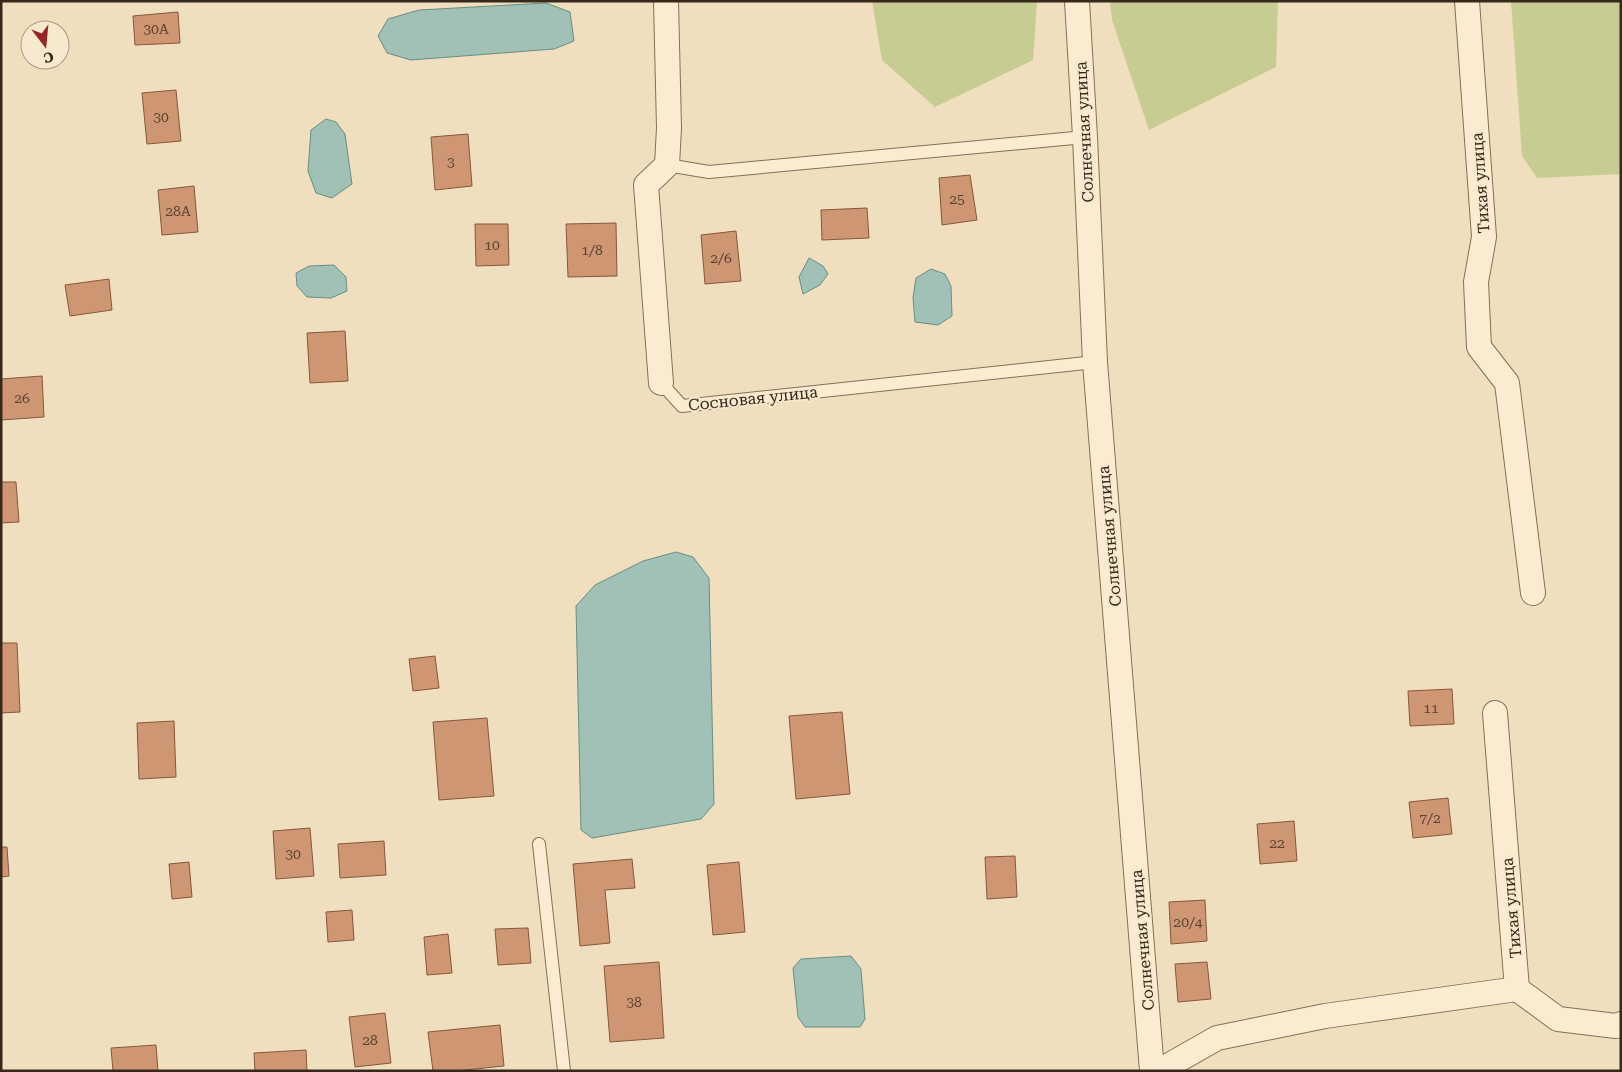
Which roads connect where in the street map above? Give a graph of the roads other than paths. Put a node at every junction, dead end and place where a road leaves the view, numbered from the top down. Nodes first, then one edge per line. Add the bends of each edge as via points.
1 (666, 1) edge
2 (1077, 1) edge
3 (1467, 1) edge
4 (1085, 137) junction
5 (667, 166) junction
6 (1095, 362) junction
7 (661, 383) joint
8 (1533, 592) dead end
9 (1495, 713) dead end
10 (539, 844) dead end
11 (1518, 989) junction
12 (1621, 1024) edge
13 (564, 1071) edge
14 (1152, 1071) edge
15 (1159, 1071) edge

1 - 5 street via 670,128
2 - 4 street, Солнечная улица
3 - 8 street, Тихая улица via 1484,237 1476,282 1479,347 1507,383
4 - 5 lane via 709,172
4 - 6 street, Солнечная улица
5 - 7 street, Сосновая улица via 646,185
6 - 7 lane, Сосновая улица via 682,406
6 - 14 street, Солнечная улица
9 - 11 street, Тихая улица
10 - 13 lane
11 - 12 street via 1558,1019
11 - 15 street via 1325,1016 1217,1038

